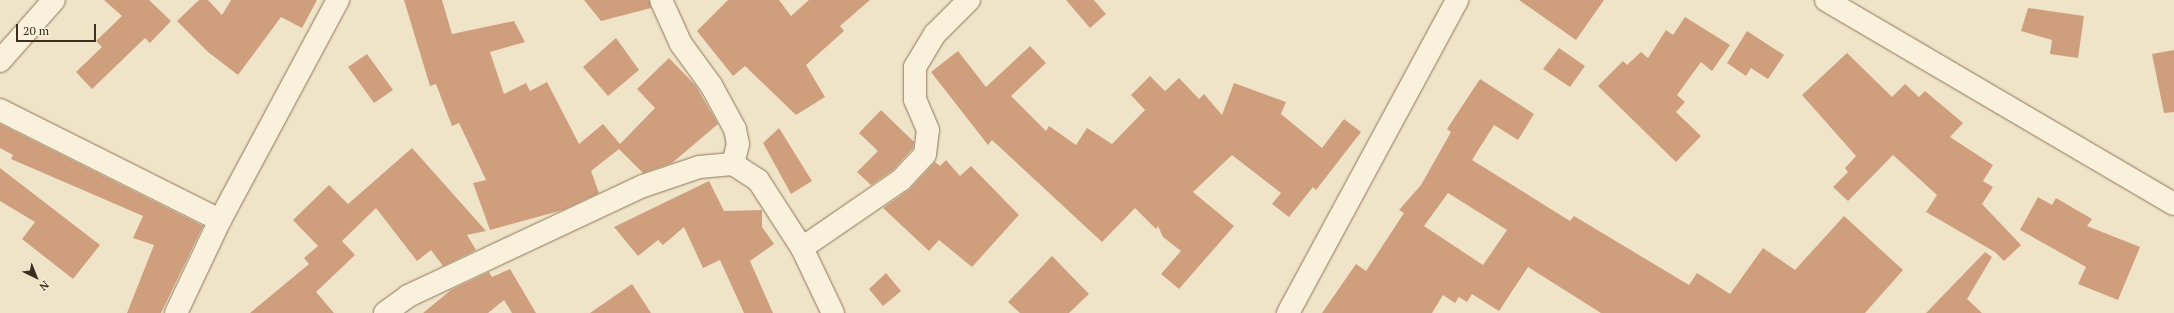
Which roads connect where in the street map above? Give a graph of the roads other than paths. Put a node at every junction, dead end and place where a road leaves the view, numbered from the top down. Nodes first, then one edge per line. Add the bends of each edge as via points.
1 (54, 0) edge
2 (338, 0) edge
3 (661, 0) edge
4 (969, 0) edge
5 (1457, 0) edge
6 (1826, 0) edge
7 (0, 61) edge
8 (0, 110) edge
9 (733, 164) junction
10 (2174, 204) edge
11 (220, 220) junction
12 (802, 248) junction
13 (176, 313) edge
14 (385, 313) edge
15 (833, 313) edge
16 (1288, 313) edge

1 - 7 street
2 - 11 street
3 - 9 street via 682,44 711,85 735,129 738,144
4 - 12 street via 935,34 915,67 915,100 928,130 925,154 902,180
5 - 16 street
6 - 10 street
8 - 11 street
9 - 12 street via 758,180
9 - 14 street via 699,167 643,186 408,296
11 - 13 street
12 - 15 street

